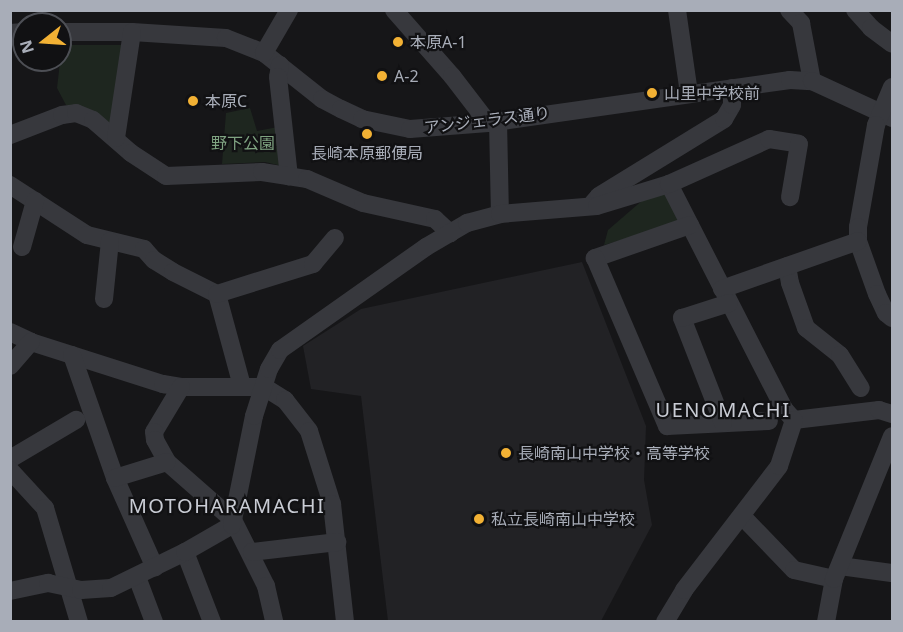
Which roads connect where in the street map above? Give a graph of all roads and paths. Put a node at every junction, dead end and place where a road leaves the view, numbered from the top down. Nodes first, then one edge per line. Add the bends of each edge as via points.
1 (290, 10) edge
2 (677, 10) edge
3 (789, 10) edge
4 (855, 10) edge
5 (402, 14) edge
6 (72, 32) edge
7 (132, 32) junction
8 (892, 44) edge
9 (264, 53) junction
10 (280, 65) junction
11 (812, 81) junction
12 (892, 87) edge
13 (732, 88) junction
14 (689, 93) junction
15 (886, 115) edge
16 (493, 122) junction
17 (10, 135) edge
18 (116, 138) junction
19 (289, 176) junction
20 (669, 184) junction
21 (10, 185) edge
22 (790, 197) dead end
23 (35, 201) junction
24 (590, 207) junction
25 (500, 214) junction
26 (690, 225) junction
27 (450, 233) junction
28 (335, 238) dead end
29 (110, 241) junction
30 (858, 241) junction
31 (22, 247) dead end
32 (787, 266) junction
33 (217, 294) junction
34 (725, 296) junction
35 (105, 299) dead end
36 (892, 318) edge
37 (10, 332) edge
38 (31, 342) junction
39 (72, 355) junction
40 (10, 366) edge
41 (242, 386) junction
42 (181, 387) junction
43 (264, 387) junction
44 (861, 388) dead end
45 (892, 414) edge
46 (76, 420) dead end
47 (794, 420) junction
48 (769, 421) dead end
49 (723, 423) junction
50 (892, 436) edge
51 (10, 459) edge
52 (167, 462) junction
53 (10, 470) edge
54 (115, 478) junction
55 (742, 516) junction
56 (233, 519) junction
57 (337, 542) junction
58 (185, 552) junction
59 (252, 552) junction
60 (155, 568) junction
61 (837, 573) junction
62 (892, 573) edge
63 (137, 577) junction
64 (70, 588) junction
65 (10, 591) edge
66 (79, 621) edge
67 (154, 621) edge
68 (212, 621) edge
69 (274, 621) edge
70 (345, 621) edge
71 (665, 621) edge
72 (826, 621) edge

1 - 9 street
2 - 14 street
3 - 11 street via 801,23
4 - 8 street
5 - 16 street
6 - 7 street, アンジェラス通り
7 - 9 street, アンジェラス通り via 225,38
7 - 18 street
9 - 10 street, アンジェラス通り
10 - 16 street, アンジェラス通り via 322,99 362,119 410,129
10 - 19 street
11 - 13 street, アンジェラス通り
11 - 15 street, アンジェラス通り
12 - 15 street
13 - 14 street, アンジェラス通り
13 - 24 street via 732,105 724,119 598,196
14 - 16 street, アンジェラス通り
15 - 30 street via 860,216
16 - 25 street
17 - 18 street via 76,113 93,120
18 - 19 street via 150,168 166,176 262,172
19 - 27 street via 307,179 363,203 435,219
20 - 22 street via 769,139 799,144
20 - 24 street
20 - 26 street
21 - 23 street
23 - 29 street via 87,235
23 - 31 street
24 - 25 street
25 - 27 street via 467,223
26 - 34 street
26 - 49 street via 595,258 667,426
27 - 43 street via 280,350
28 - 33 street via 313,264
29 - 33 street via 144,249 154,261 188,282
29 - 35 street
30 - 32 street
30 - 36 street via 881,303
32 - 34 street
32 - 44 street via 806,328 840,356
33 - 41 street
34 - 47 street via 784,409
34 - 49 street via 682,318
37 - 38 street
38 - 39 street
38 - 40 street
39 - 42 street
39 - 54 street
41 - 42 street
41 - 43 street
42 - 52 street via 154,432
43 - 56 street via 254,416
43 - 57 street via 285,400 309,430 332,504
45 - 47 street via 879,410
46 - 51 street
47 - 55 street via 779,466
48 - 49 street
50 - 61 street
52 - 54 street
52 - 56 street
53 - 64 street via 45,508
54 - 60 street
55 - 61 street via 794,570
55 - 71 street via 684,590
56 - 58 street via 222,533
56 - 59 street
57 - 59 street
57 - 70 street
58 - 60 street
58 - 68 street
59 - 69 street via 266,586
60 - 63 street
61 - 62 street
61 - 72 street
63 - 64 street via 101,591
63 - 67 street
64 - 65 street via 48,583
64 - 66 street

